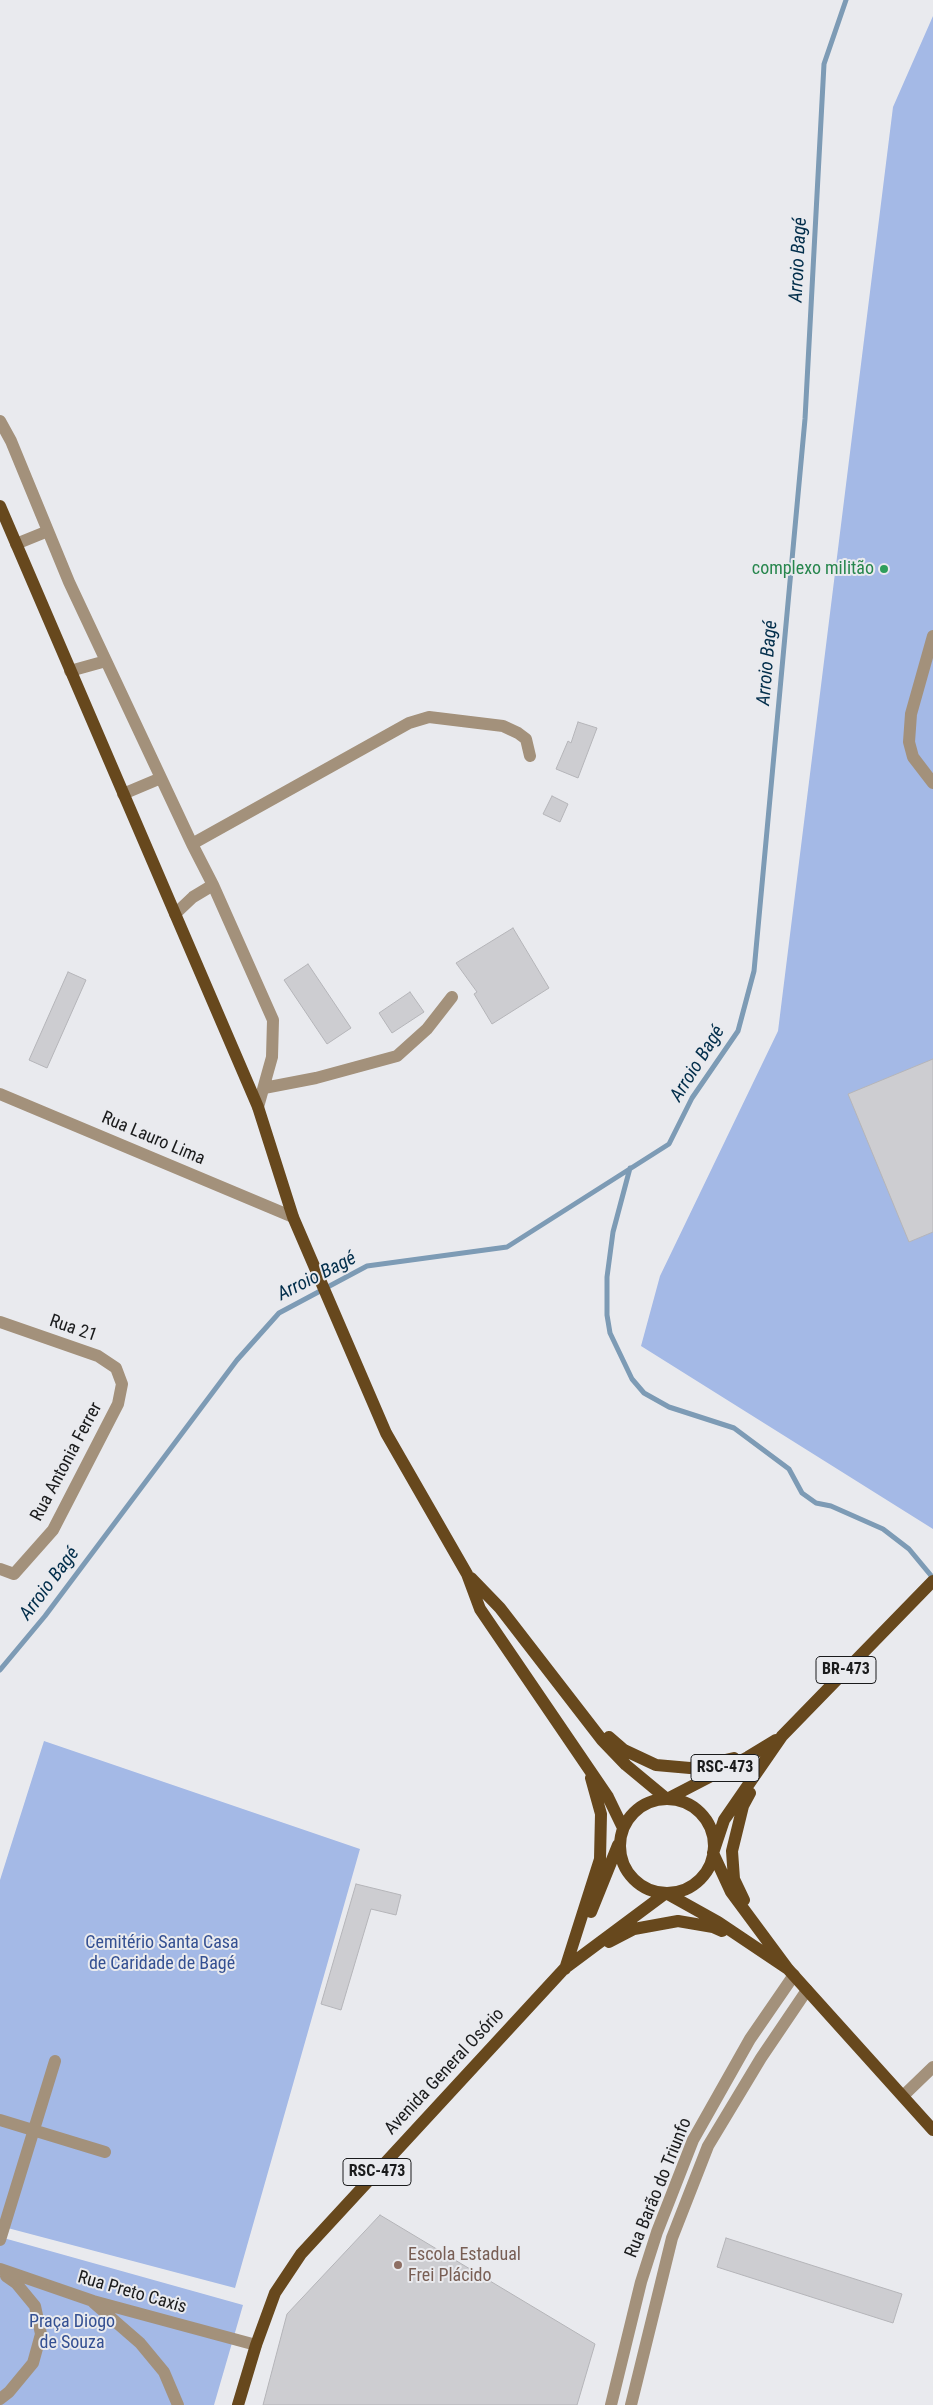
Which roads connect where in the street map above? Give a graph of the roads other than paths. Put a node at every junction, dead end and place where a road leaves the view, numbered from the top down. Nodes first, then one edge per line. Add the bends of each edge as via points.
1 (0, 421) edge
2 (0, 506) edge
3 (48, 531) junction
4 (16, 544) junction
5 (933, 636) edge
6 (106, 661) junction
7 (70, 671) junction
8 (530, 756) dead end
9 (933, 764) edge
10 (161, 778) junction
11 (931, 781) edge
12 (123, 794) junction
13 (192, 844) junction
14 (213, 885) junction
15 (175, 914) junction
16 (452, 997) dead end
17 (264, 1088) junction
18 (0, 1094) edge
19 (258, 1107) junction
20 (292, 1217) junction
21 (0, 1322) edge
22 (122, 1384) joint
23 (0, 1569) edge
24 (467, 1574) junction
25 (933, 1581) edge
26 (579, 1711) junction
27 (562, 1729) junction
28 (782, 1736) junction
29 (667, 1799) junction
30 (621, 1834) junction
31 (713, 1853) junction
32 (666, 1893) junction
33 (758, 1929) junction
34 (744, 1940) junction
35 (564, 1969) junction
36 (791, 1972) junction
37 (807, 1990) junction
38 (55, 2061) dead end
39 (933, 2067) edge
40 (904, 2096) junction
41 (0, 2120) edge
42 (34, 2130) junction
43 (933, 2130) edge
44 (105, 2152) dead end
45 (657, 2232) junction
46 (672, 2238) junction
47 (0, 2240) edge
48 (0, 2270) edge
49 (92, 2301) junction
50 (256, 2345) junction
51 (0, 2399) edge
52 (178, 2405) edge
53 (238, 2405) edge
54 (611, 2405) edge
55 (631, 2405) edge

1 - 3 street
2 - 4 main road
3 - 4 street
3 - 6 street
4 - 7 main road
5 - 11 street via 911,714 909,742 913,757
6 - 7 street
6 - 10 street
7 - 12 main road
8 - 13 street via 526,739 503,726 429,717 409,723
9 - 11 street
10 - 12 street
10 - 13 street
12 - 15 main road
13 - 14 street
14 - 15 street via 193,897
14 - 17 street via 274,1020 272,1057
15 - 19 main road
16 - 17 street via 427,1030 397,1056
17 - 19 street
18 - 20 street, Rua Lauro Lima
19 - 20 main road
20 - 24 main road via 386,1433
21 - 22 street, Rua 21 via 98,1356 116,1368
22 - 23 street, Rua Antonia Ferrer via 118,1404 53,1530 14,1574
24 - 26 main road via 500,1608
24 - 27 main road via 480,1609
25 - 28 main road, BR-473
26 - 28 main road via 624,1750 656,1765 698,1767 730,1759
26 - 29 main road via 626,1765
27 - 30 main road via 608,1797
27 - 35 main road via 590,1777 601,1814 600,1858
28 - 29 main road, RSC-473
28 - 31 main road, RSC-473 via 724,1820
28 - 33 main road via 743,1806 732,1851 734,1880
29 - 30 main road via 645,1804 636,1810
29 - 31 main road via 689,1805 706,1820 711,1830
30 - 32 main road via 622,1862 627,1872 644,1888
30 - 35 main road, Avenida General Osório / RSC-473 via 598,1897
31 - 32 main road via 711,1864 697,1882 688,1889
31 - 33 main road via 731,1892
32 - 34 main road
32 - 35 main road, Avenida General Osório / RSC-473
33 - 36 main road
34 - 35 main road via 714,1927 678,1921 634,1929
34 - 36 main road
35 - 50 main road, Avenida General Osório / RSC-473 via 301,2254 275,2294
36 - 37 main road
36 - 45 street, Rua Barão do Triunfo via 693,2140
37 - 40 main road
37 - 46 street, Rua Barão do Triunfo via 708,2146
38 - 42 street
39 - 40 street
40 - 43 main road
41 - 42 street
42 - 44 street
42 - 47 street
45 - 46 street
45 - 54 street, Rua Barão do Triunfo via 641,2282
46 - 55 street, Rua Barão do Triunfo
48 - 49 street, Rua Preto Caxis
48 - 51 street via 35,2306 41,2334 33,2363
49 - 50 street, Rua Preto Caxis
49 - 52 street via 140,2343 164,2372
50 - 53 main road, Avenida General Osório / RSC-473

